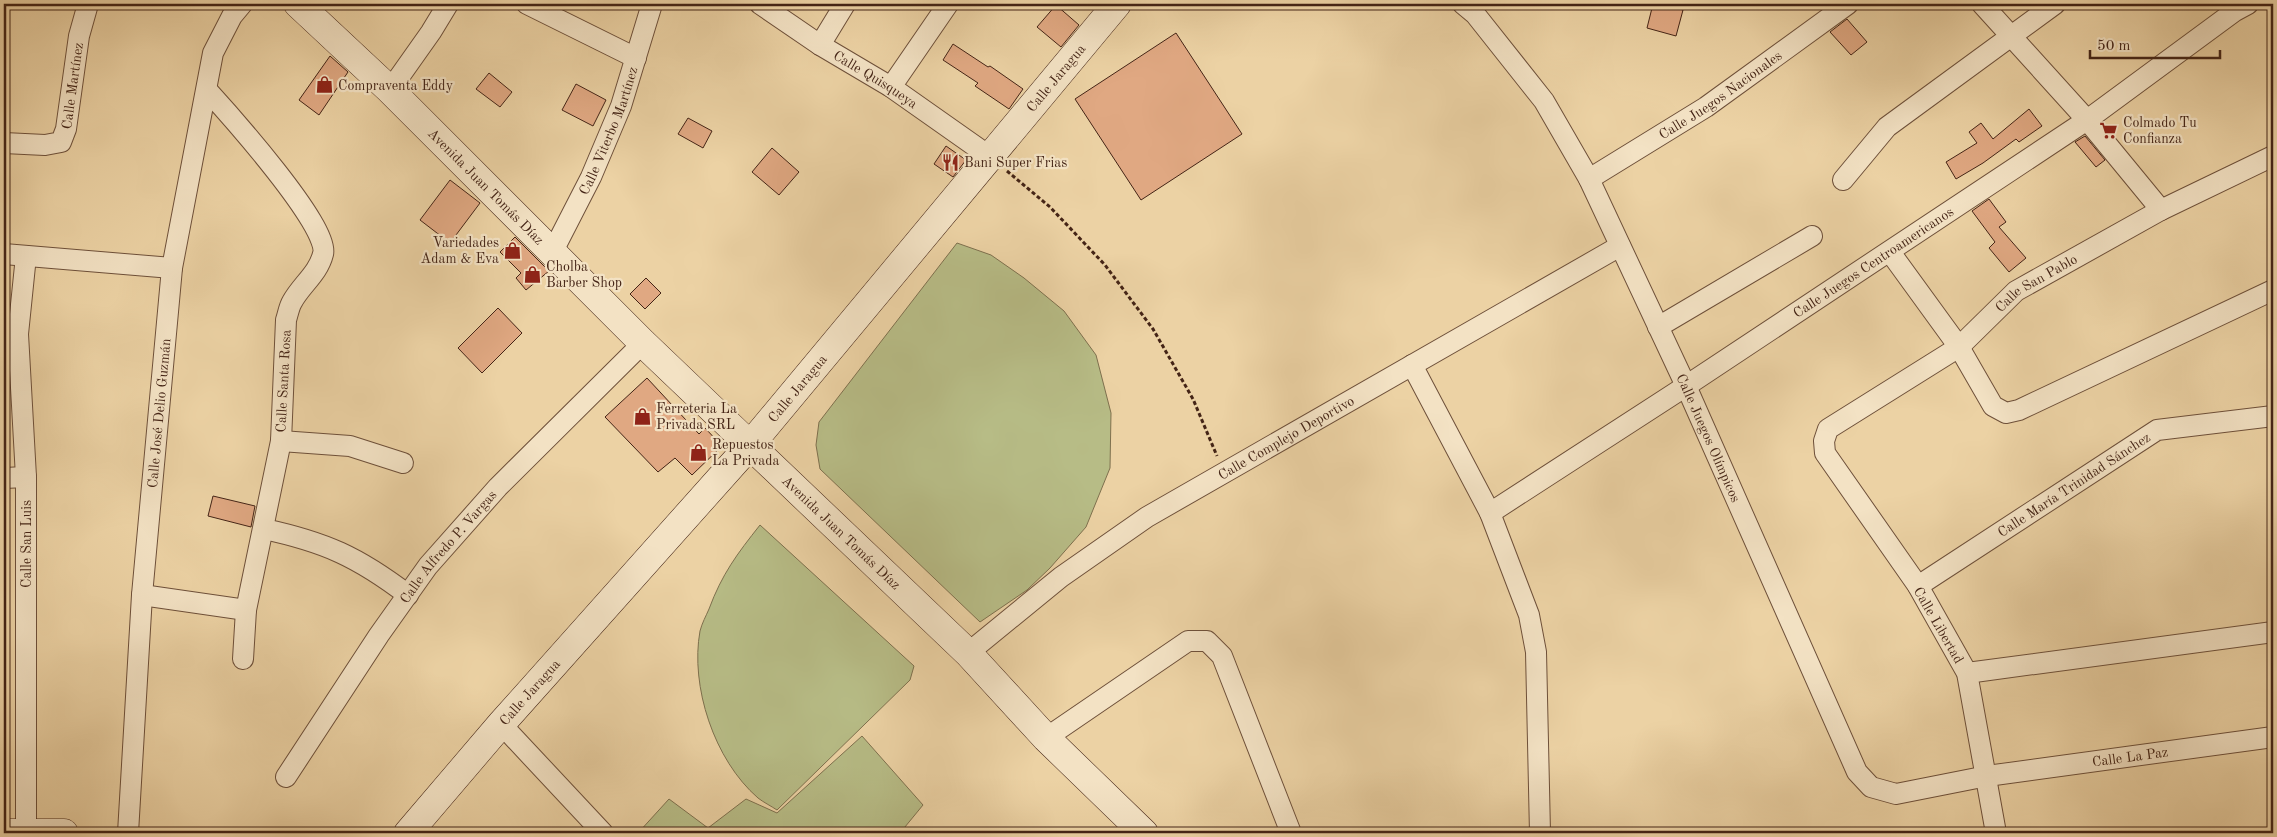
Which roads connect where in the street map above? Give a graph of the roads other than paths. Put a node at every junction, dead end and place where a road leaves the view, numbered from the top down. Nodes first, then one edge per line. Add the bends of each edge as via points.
1 (88, 4) edge
2 (242, 4) edge
3 (298, 4) edge
4 (448, 4) edge
5 (527, 4) edge
6 (652, 4) edge
7 (760, 4) edge
8 (845, 4) edge
9 (948, 4) edge
10 (1118, 4) edge
11 (1463, 4) edge
12 (1848, 4) edge
13 (1982, 4) edge
14 (2055, 4) edge
15 (2248, 4) edge
16 (2011, 35) junction
17 (820, 45) junction
18 (636, 58) junction
19 (891, 88) junction
20 (207, 90) junction
21 (390, 90) junction
22 (2088, 120) junction
23 (4, 143) edge
24 (989, 156) junction
25 (2273, 156) edge
26 (1588, 179) junction
27 (1843, 180) dead end
28 (2161, 210) junction
29 (1812, 236) dead end
30 (1620, 246) junction
31 (1890, 252) junction
32 (552, 253) junction
33 (4, 254) edge
34 (26, 256) junction
35 (172, 268) junction
36 (2273, 290) edge
37 (1658, 327) junction
38 (11, 334) edge
39 (643, 342) junction
40 (1958, 347) junction
41 (1412, 365) junction
42 (1686, 386) junction
43 (2273, 416) edge
44 (281, 441) junction
45 (1824, 442) joint
46 (750, 445) junction
47 (403, 463) dead end
48 (26, 477) junction
49 (4, 478) edge
50 (1490, 513) junction
51 (264, 529) junction
52 (1918, 586) junction
53 (142, 595) junction
54 (408, 595) junction
55 (246, 610) junction
56 (2273, 632) edge
57 (968, 653) junction
58 (243, 659) dead end
59 (1966, 672) junction
60 (501, 724) junction
61 (2273, 737) edge
62 (1046, 738) junction
63 (1987, 776) junction
64 (286, 777) dead end
65 (15, 833) edge
66 (64, 833) edge
67 (128, 833) edge
68 (408, 833) edge
69 (603, 833) edge
70 (1144, 833) edge
71 (1292, 833) edge
72 (1540, 833) edge
73 (1996, 833) edge

1 - 23 street, Calle Martínez via 79,36 66,129 61,142 45,145
2 - 20 street, Calle José Delio Guzmán via 213,53
3 - 21 street, Avenida Juan Tomás Díaz
4 - 21 street
5 - 18 street
6 - 18 street, Calle Viterbo Martínez
7 - 17 street, Calle Quisqueya
8 - 17 street
9 - 19 street
10 - 24 street, Calle Jaragua
11 - 26 street, Calle Juegos Olímpicos via 1481,21 1544,101
12 - 26 street, Calle Juegos Nacionales via 1706,107
13 - 16 street
14 - 16 street
15 - 22 street, Calle Juegos Centroamericanos
16 - 22 street
16 - 27 street via 1888,126
17 - 19 street, Calle Quisqueya
18 - 32 street, Calle Viterbo Martínez via 621,106 591,177
19 - 24 street, Calle Quisqueya
20 - 35 street, Calle José Delio Guzmán
20 - 44 street, Calle Santa Rosa via 269,161 319,234 324,252 316,271 292,302 286,320
21 - 32 street, Avenida Juan Tomás Díaz
22 - 28 street
22 - 31 street, Calle Juegos Centroamericanos
24 - 46 street, Calle Jaragua
25 - 28 street, Calle San Pablo
26 - 30 street, Calle Juegos Olímpicos
28 - 40 street, Calle San Pablo via 2016,291
29 - 37 street
30 - 37 street, Calle Juegos Olímpicos
30 - 41 street, Calle Complejo Deportivo
31 - 40 street
31 - 42 street, Calle Juegos Centroamericanos
32 - 39 street, Avenida Juan Tomás Díaz
33 - 34 street
34 - 35 street
34 - 38 street, Calle San Luis
35 - 53 street, Calle José Delio Guzmán
36 - 40 street via 2019,410 2006,413 1993,406
37 - 42 street, Calle Juegos Olímpicos
38 - 48 street, Calle San Luis
39 - 46 street, Avenida Juan Tomás Díaz
39 - 54 street, Calle Alfredo P. Vargas via 498,487 428,566
40 - 45 street, Calle San Pablo via 1828,429
41 - 50 street
41 - 57 street, Calle Complejo Deportivo via 1147,517 1061,577
42 - 50 street, Calle Juegos Centroamericanos
42 - 63 street, Calle Juegos Olímpicos via 1857,772 1871,787 1896,794
43 - 52 street, Calle María Trinidad Sánchez via 2157,430
44 - 47 street via 350,446
44 - 51 street, Calle Santa Rosa
45 - 52 street, Calle Libertad via 1825,453
46 - 57 street, Avenida Juan Tomás Díaz
46 - 60 street, Calle Jaragua
48 - 49 street
48 - 65 street, Calle San Luis
50 - 72 street via 1529,615 1536,652
51 - 54 street via 340,551 376,570
51 - 55 street, Calle Santa Rosa
52 - 59 street, Calle Libertad
53 - 55 street
53 - 67 street, Calle José Delio Guzmán
54 - 64 street, Calle Alfredo P. Vargas
55 - 58 street, Calle Santa Rosa
56 - 59 street
57 - 62 street, Avenida Juan Tomás Díaz
59 - 63 street, Calle Libertad
60 - 68 street, Calle Jaragua
60 - 69 street
61 - 63 street, Calle La Paz
62 - 70 street, Avenida Juan Tomás Díaz
62 - 71 street via 1188,641 1206,641 1222,656
63 - 73 street, Calle Libertad
65 - 66 street

